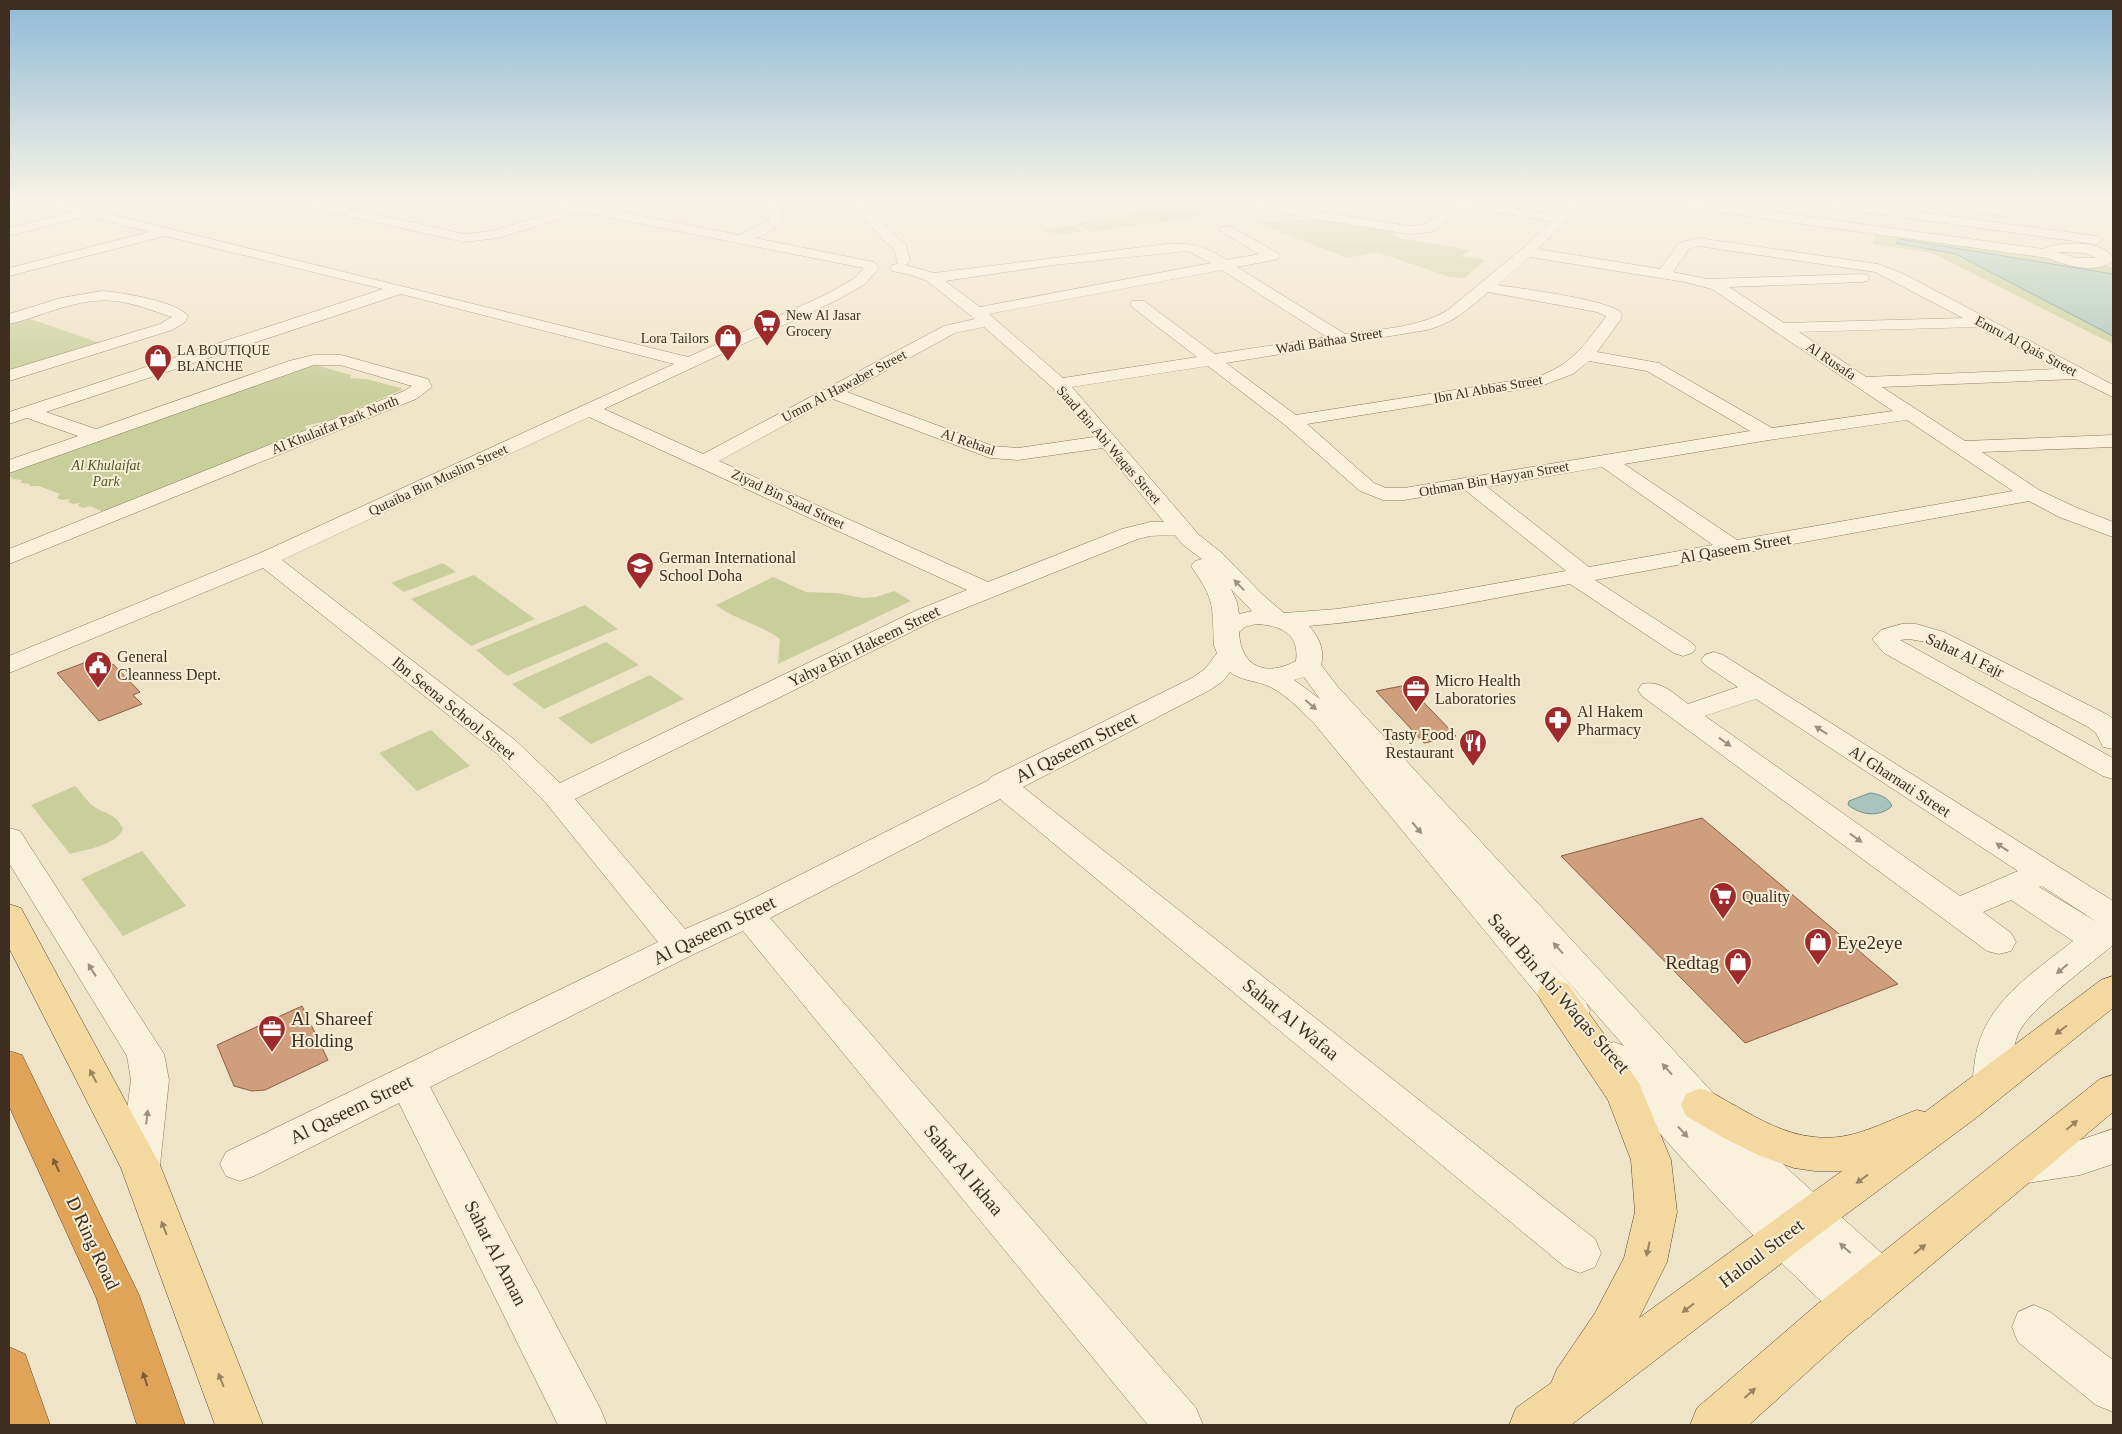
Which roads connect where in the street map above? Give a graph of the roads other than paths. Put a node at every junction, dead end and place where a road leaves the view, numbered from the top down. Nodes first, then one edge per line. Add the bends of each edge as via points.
1 (36, 265) edge
2 (300, 265) edge
3 (880, 265) edge
4 (895, 265) edge
5 (1026, 265) edge
6 (1223, 265) joint
7 (1511, 265) edge
8 (1607, 265) edge
9 (1670, 265) edge
10 (1858, 265) edge
11 (9, 272) edge
12 (1664, 274) junction
13 (1899, 277) junction
14 (932, 278) junction
15 (1706, 282) junction
16 (1485, 287) junction
17 (400, 289) junction
18 (1138, 304) dead end
19 (982, 316) junction
20 (9, 319) edge
21 (1981, 322) junction
22 (1782, 328) junction
23 (1342, 339) junction
24 (78, 354) junction
25 (1585, 355) junction
26 (1212, 360) junction
27 (692, 363) junction
28 (2080, 374) junction
29 (136, 375) junction
30 (9, 376) edge
31 (1863, 382) junction
32 (1059, 384) junction
33 (834, 392) junction
34 (2113, 392) edge
35 (590, 410) junction
36 (27, 412) junction
37 (1911, 414) junction
38 (9, 418) edge
39 (1292, 421) junction
40 (1769, 434) junction
41 (97, 436) junction
42 (1109, 441) junction
43 (2113, 441) edge
44 (1961, 447) junction
45 (1605, 460) junction
46 (705, 461) junction
47 (9, 467) edge
48 (1469, 483) junction
49 (2032, 494) junction
50 (2113, 530) edge
51 (1186, 534) junction
52 (1733, 548) junction
53 (9, 557) edge
54 (266, 559) junction
55 (1580, 576) junction
56 (986, 590) junction
57 (1438, 601) junction
58 (1280, 618) junction
59 (1227, 642) junction
60 (1683, 648) dead end
61 (1307, 652) junction
62 (1714, 660) dead end
63 (9, 665) edge
64 (1268, 677) junction
65 (1758, 689) junction
66 (1651, 690) dead end
67 (1186, 692) junction
68 (1685, 714) junction
69 (2113, 741) edge
70 (2089, 756) junction
71 (2113, 770) edge
72 (1001, 784) junction
73 (557, 796) junction
74 (9, 838) edge
75 (2043, 873) junction
76 (2014, 886) junction
77 (1957, 910) junction
78 (748, 915) junction
79 (9, 916) edge
80 (2108, 928) edge
81 (1999, 942) dead end
82 (680, 946) junction
83 (2113, 989) edge
84 (1555, 993) junction
85 (9, 1066) edge
86 (408, 1082) junction
87 (1991, 1083) junction
88 (2113, 1090) edge
89 (1700, 1105) junction
90 (1958, 1110) junction
91 (2113, 1146) edge
92 (240, 1164) dead end
93 (140, 1165) junction
94 (2021, 1167) junction
95 (1797, 1227) junction
96 (1580, 1254) dead end
97 (1868, 1291) junction
98 (2034, 1327) dead end
99 (9, 1370) edge
100 (2113, 1389) edge
101 (1547, 1414) edge
102 (26, 1425) edge
103 (161, 1425) edge
104 (238, 1425) edge
105 (583, 1425) edge
106 (1180, 1425) edge
107 (1714, 1425) edge

1 - 11 street
2 - 17 street
3 - 27 street, Qutaiba Bin Muslim Street via 821,302
4 - 14 street, Saad Bin Abi Waqas Street
5 - 14 street
6 - 19 street, Umm Al Hawaber Street
6 - 23 street
7 - 16 street, Wadi Bathaa Street
8 - 12 street, Al Rusafa
9 - 12 street, Emru Al Qais Street
10 - 13 street, Emru Al Qais Street
12 - 15 street, Al Rusafa
13 - 15 street
13 - 21 street, Emru Al Qais Street
14 - 19 street, Saad Bin Abi Waqas Street
15 - 22 street, Al Rusafa
16 - 23 street, Wadi Bathaa Street via 1441,321
16 - 25 street, Ibn Al Abbas Street via 1590,305 1614,314
17 - 27 street
17 - 29 street
18 - 26 street, Othman Bin Hayyan Street
19 - 32 street, Saad Bin Abi Waqas Street
19 - 33 street, Umm Al Hawaber Street via 950,329
20 - 24 street via 101,296 116,296 180,316 166,326
21 - 22 street
21 - 28 street, Emru Al Qais Street
22 - 31 street, Al Rusafa
23 - 26 street, Wadi Bathaa Street
24 - 29 street
24 - 30 street
25 - 39 street, Ibn Al Abbas Street via 1570,371 1542,382
25 - 40 street via 1652,367
26 - 32 street, Wadi Bathaa Street
26 - 39 street, Othman Bin Hayyan Street
27 - 35 street, Qutaiba Bin Muslim Street
28 - 31 street
28 - 34 street, Emru Al Qais Street
29 - 36 street
31 - 37 street, Al Rusafa
32 - 42 street, Saad Bin Abi Waqas Street
33 - 42 street, Al Rehaal via 990,452 1018,454
33 - 46 street, Umm Al Hawaber Street
35 - 46 street, Ziyad Bin Saad Street
35 - 54 street, Qutaiba Bin Muslim Street
36 - 38 street
36 - 41 street
37 - 40 street, Othman Bin Hayyan Street
37 - 44 street, Al Rusafa
39 - 48 street, Othman Bin Hayyan Street via 1367,487 1383,494 1404,494
40 - 45 street, Othman Bin Hayyan Street
41 - 47 street, Al Khulaifat Park North
41 - 53 street, Al Khulaifat Park North via 314,360 341,360 422,383 423,387
42 - 51 street, Saad Bin Abi Waqas Street
43 - 44 street
44 - 49 street, Al Rusafa
45 - 48 street, Othman Bin Hayyan Street
45 - 52 street
46 - 56 street, Ziyad Bin Saad Street
48 - 55 street
49 - 50 street, Al Rusafa
49 - 52 street, Al Qaseem Street
51 - 56 street, Yahya Bin Hakeem Street via 1150,529 1130,534
58 -> 51 street, Saad Bin Abi Waqas Street via 1255,602 1205,549
51 - 59 street, Saad Bin Abi Waqas Street via 1195,556 1226,602
52 - 55 street, Al Qaseem Street
54 - 63 street, Qutaiba Bin Muslim Street
54 - 73 street, Ibn Seena School Street via 505,746
55 - 57 street, Al Qaseem Street
55 - 60 street
56 - 73 street, Yahya Bin Hakeem Street via 924,616
57 - 58 street, Al Qaseem Street via 1337,616
57 - 61 street, Al Qaseem Street via 1346,623
58 - 59 street via 1242,620 1230,625
58 - 61 street via 1297,627
59 - 64 street via 1232,662
59 - 67 street, Al Qaseem Street via 1214,675
61 - 64 street via 1292,674
89 -> 61 street, Saad Bin Abi Waqas Street via 1329,693
62 - 65 street, Al Gharnati Street
64 - 67 street, Al Qaseem Street
64 -> 84 street, Saad Bin Abi Waqas Street via 1298,694 1323,716
65 - 68 street
75 -> 65 street, Al Gharnati Street
66 - 68 street
67 - 72 street, Al Qaseem Street
68 -> 77 street
69 - 70 street, Sahat Al Fajr
69 - 70 street, Sahat Al Fajr via 2108,728 2098,721 1935,638 1922,633 1900,632 1891,633 1885,639 1893,648
70 - 71 street, Sahat Al Fajr
72 - 78 street, Al Qaseem Street
72 - 96 street, Sahat Al Wafaa
73 - 82 street, Ibn Seena School Street
93 -> 74 street via 150,1080 145,1054
75 - 76 street
75 - 80 street, Al Gharnati Street
76 - 77 street
76 - 80 street
77 - 81 street
78 - 82 street, Al Qaseem Street
78 - 106 street, Sahat Al Ikhaa
93 -> 79 main road
80 -> 87 street via 2010,1016 1996,1044
82 - 86 street, Al Qaseem Street
83 -> 87 main road, Haloul Street
84 -> 95 street, Saad Bin Abi Waqas Street via 1748,1202
84 -> 101 main road via 1625,1094 1651,1160 1656,1212 1645,1262 1611,1328
103 -> 85 highway, D Ring Road via 118,1295
86 - 92 street, Al Qaseem Street
86 - 105 street, Sahat Al Aman
87 - 90 main road, Haloul Street
94 -> 88 main road
89 - 90 main road via 1748,1133 1779,1146 1798,1152 1830,1155 1856,1151
89 - 95 street, Saad Bin Abi Waqas Street via 1776,1185
90 -> 95 main road, Haloul Street
91 - 94 street via 2062,1161
104 -> 93 main road
97 -> 94 main road
95 - 97 street, Saad Bin Abi Waqas Street
95 -> 101 main road, Haloul Street
107 -> 97 main road
98 - 100 street
99 - 102 highway

